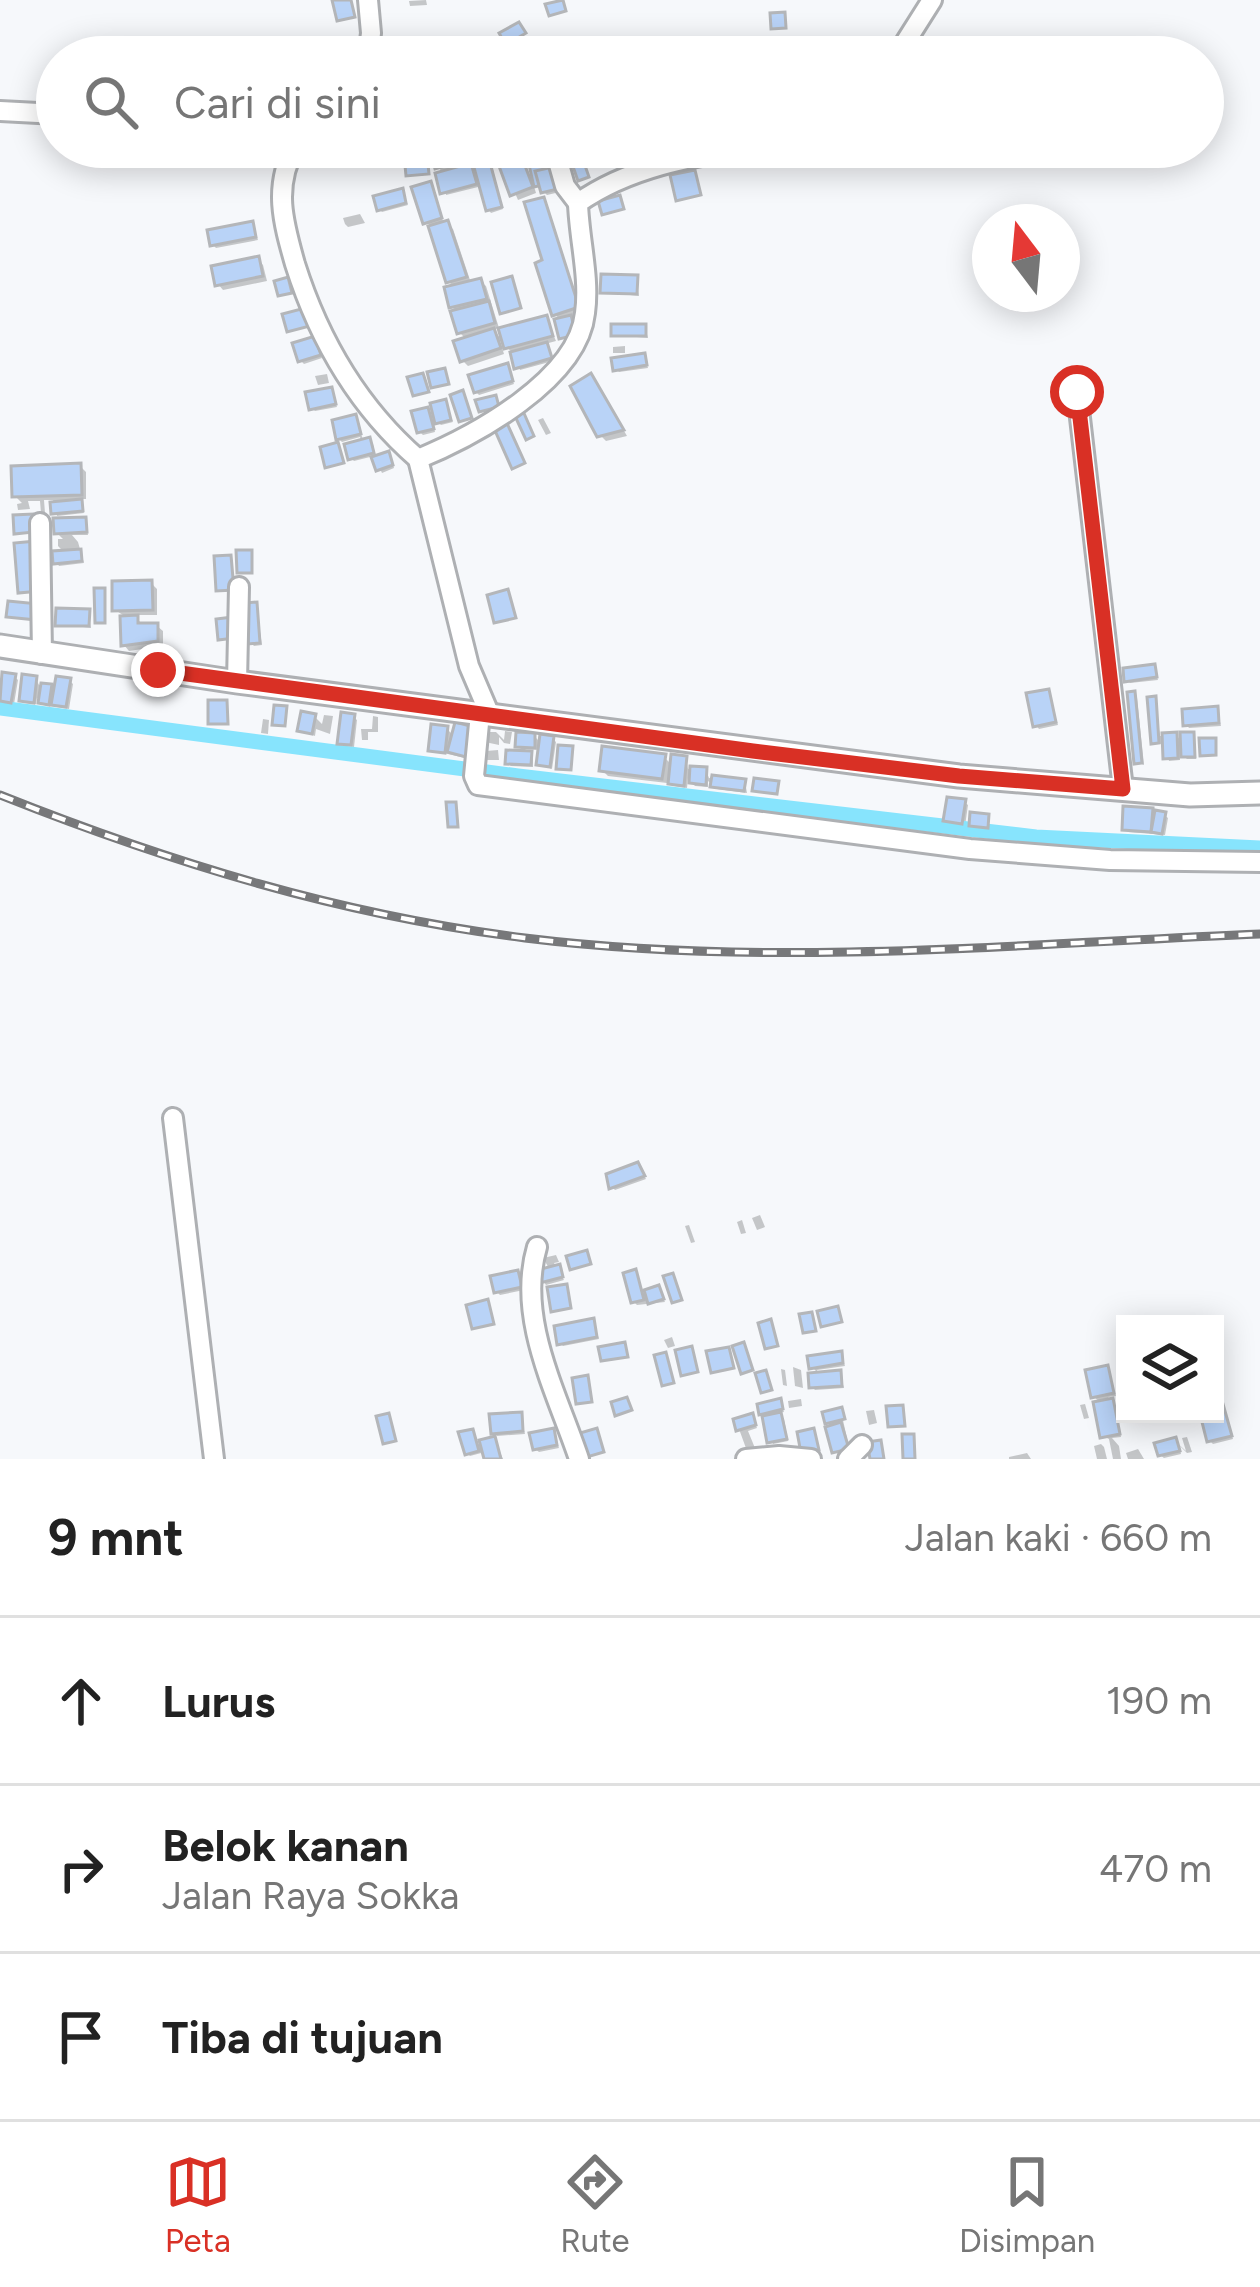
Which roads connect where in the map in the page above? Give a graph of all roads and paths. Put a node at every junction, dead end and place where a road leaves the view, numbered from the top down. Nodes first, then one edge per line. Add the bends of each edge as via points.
1 (368, 0) edge
2 (932, 0) edge
3 (371, 36) edge
4 (909, 36) edge
5 (0, 111) edge
6 (36, 112) edge
7 (284, 168) edge
8 (560, 168) edge
9 (650, 168) edge
10 (578, 203) junction
11 (1077, 392) dead end
12 (418, 459) junction
13 (40, 523) dead end
14 (239, 587) dead end
15 (0, 646) edge
16 (42, 654) junction
17 (237, 682) junction
18 (484, 713) junction
19 (1123, 789) junction
20 (1260, 793) edge
21 (1260, 862) edge
22 (172, 1118) dead end
23 (537, 1246) dead end
24 (214, 1459) edge
25 (579, 1459) edge
26 (746, 1459) edge
27 (811, 1459) edge

1 - 3 street
2 - 4 street
5 - 6 street
7 - 12 street via 282,212 319,332 343,374
8 - 10 street
9 - 10 street
10 - 12 street via 587,293 572,350 493,422
11 - 19 street
12 - 18 street
13 - 16 street
14 - 17 street
15 - 16 main road
16 - 17 main road
17 - 18 main road
18 - 19 main road via 936,773
18 - 21 street via 478,784 970,849
19 - 20 main road
22 - 24 street
23 - 25 street via 535,1327
26 - 27 street

